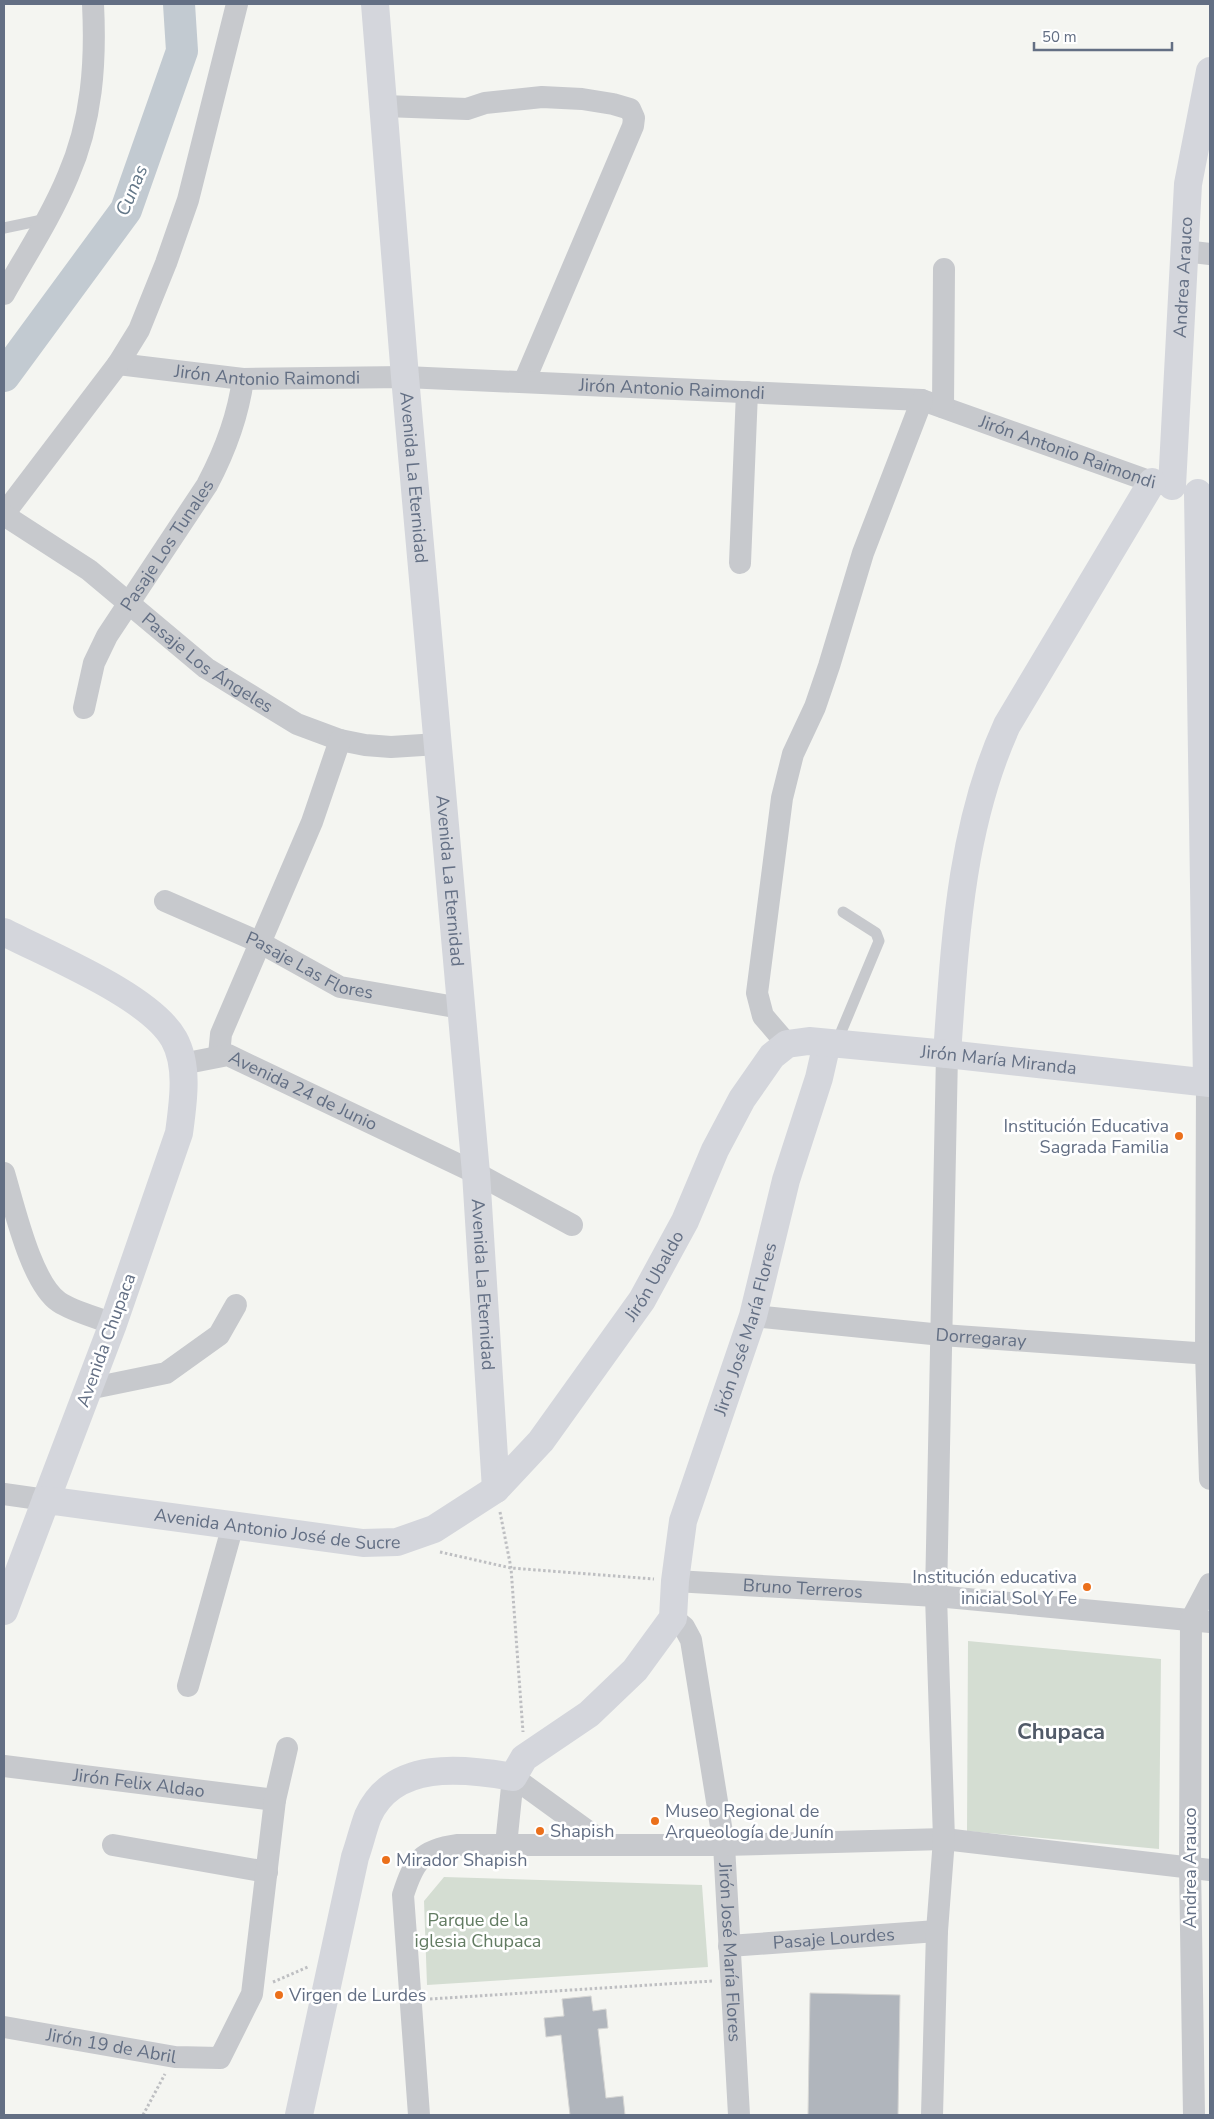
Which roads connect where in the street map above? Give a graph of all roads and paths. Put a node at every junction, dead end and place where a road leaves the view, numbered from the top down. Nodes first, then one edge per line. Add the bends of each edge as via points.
1 (94, 4) edge
2 (237, 4) edge
3 (375, 4) edge
4 (1210, 71) edge
5 (384, 106) junction
6 (47, 219) junction
7 (4, 228) edge
8 (1197, 253) edge
9 (944, 269) dead end
10 (4, 294) edge
11 (118, 364) junction
12 (405, 377) junction
13 (243, 379) junction
14 (524, 382) junction
15 (746, 392) junction
16 (922, 400) junction
17 (944, 408) junction
18 (1183, 489) edge
19 (4, 514) edge
20 (740, 563) dead end
21 (128, 601) junction
22 (84, 708) dead end
23 (340, 740) junction
24 (438, 744) junction
25 (165, 901) dead end
26 (843, 912) dead end
27 (4, 932) edge
28 (259, 942) junction
29 (461, 1008) junction
30 (832, 1043) junction
31 (787, 1044) junction
32 (947, 1054) junction
33 (219, 1055) junction
34 (182, 1064) junction
35 (1208, 1083) edge
36 (4, 1173) edge
37 (476, 1173) junction
38 (572, 1225) dead end
39 (236, 1305) dead end
40 (753, 1316) junction
41 (113, 1324) junction
42 (942, 1335) junction
43 (1208, 1353) edge
44 (88, 1389) junction
45 (1210, 1479) edge
46 (496, 1489) junction
47 (4, 1494) edge
48 (46, 1500) junction
49 (234, 1525) junction
50 (435, 1550) dead end
51 (511, 1568) junction
52 (675, 1581) junction
53 (1210, 1584) edge
54 (936, 1596) junction
55 (4, 1611) edge
56 (673, 1618) junction
57 (1200, 1621) edge
58 (188, 1686) dead end
59 (287, 1748) dead end
60 (4, 1766) edge
61 (518, 1767) junction
62 (275, 1800) junction
63 (944, 1839) junction
64 (604, 1843) junction
65 (506, 1845) junction
66 (724, 1845) junction
67 (114, 1846) dead end
68 (1200, 1868) edge
69 (267, 1872) junction
70 (937, 1931) junction
71 (729, 1946) junction
72 (731, 1980) junction
73 (412, 2000) junction
74 (4, 2027) edge
75 (175, 2057) junction
76 (143, 2115) edge
77 (299, 2115) edge
78 (419, 2115) edge
79 (739, 2115) edge
80 (932, 2115) edge
81 (1194, 2115) edge

1 - 6 street via 94,74 86,119 69,175
2 - 11 street via 188,200 139,330
3 - 5 main road, Avenida La Eternidad
4 - 8 main road, Andrea Arauco via 1188,184
5 - 12 main road, Avenida La Eternidad
5 - 14 street via 467,109 485,102 542,97 582,99 630,110 633,126
6 - 7 lane
6 - 10 street
8 - 18 main road, Andrea Arauco
9 - 17 street
11 - 13 street, Jirón Antonio Raimondi
11 - 19 street
12 - 13 street, Jirón Antonio Raimondi
12 - 14 street, Jirón Antonio Raimondi
12 - 24 main road, Avenida La Eternidad
13 - 21 street, Pasaje Los Tunales via 238,411 220,460 187,516
14 - 15 street, Jirón Antonio Raimondi
15 - 16 street, Jirón Antonio Raimondi
15 - 20 street
16 - 17 street, Jirón Antonio Raimondi
16 - 31 street via 863,553 830,666 793,754 782,798 758,993 764,1016
17 - 18 street, Jirón Antonio Raimondi
18 - 32 main road via 1007,726 990,762 970,839 955,931
18 - 35 main road, Andrea Arauco
19 - 21 street, Pasaje Los Ángeles via 89,570
21 - 22 street, Pasaje Los Tunales via 94,663
21 - 23 street, Pasaje Los Ángeles via 181,648 241,692 297,724
23 - 24 street, Pasaje Los Ángeles via 391,747
23 - 28 street via 316,814
24 - 29 main road, Avenida La Eternidad
25 - 28 street, Pasaje Las Flores
26 - 30 lane via 876,933 879,941
27 - 34 main road via 137,1000 174,1039
28 - 29 street, Pasaje Las Flores via 340,987
28 - 33 street via 221,1034
29 - 37 main road, Avenida La Eternidad
30 - 31 main road, Jirón María Miranda via 809,1041
30 - 32 main road, Jirón María Miranda
30 - 40 main road, Jirón José María Flores via 786,1180
31 - 46 main road, Jirón Ubaldo via 772,1056 742,1100 715,1150 685,1221 642,1300 541,1442
32 - 35 main road, Jirón María Miranda
32 - 42 street
33 - 34 street, Avenida 24 de Junio
33 - 37 street, Avenida 24 de Junio via 228,1055
34 - 41 main road, Avenida Chupaca via 183,1100 179,1133
35 - 43 street, Andrea Arauco
36 - 41 street via 37,1276 47,1292 60,1303
37 - 38 street, Avenida 24 de Junio
37 - 46 main road, Avenida La Eternidad
39 - 44 street via 219,1335 166,1373
40 - 42 street, Dorregaray
40 - 52 main road, Jirón José María Flores via 683,1521
41 - 44 main road, Avenida Chupaca
42 - 43 street, Dorregaray
42 - 54 street
43 - 45 street, Andrea Arauco
44 - 48 main road, Avenida Chupaca
46 - 49 main road, Avenida Antonio José de Sucre via 434,1529 397,1542 363,1543
46 - 51 path
47 - 48 street
48 - 49 main road, Avenida Antonio José de Sucre
48 - 55 main road, Avenida Chupaca
49 - 58 street
50 - 51 path
51 - 52 path
51 - 61 path
52 - 54 street, Bruno Terreros
52 - 56 main road, Jirón José María Flores
53 - 57 street
54 - 57 street, Bruno Terreros
54 - 63 street
56 - 61 main road via 635,1670 589,1714
56 - 66 street, Jirón José María Flores via 684,1628 690,1640
57 - 68 street, Andrea Arauco
59 - 62 street
60 - 62 street, Jirón Felix Aldao
61 - 64 street
61 - 65 street
61 - 77 main road via 488,1772 439,1770 418,1774 397,1783 381,1796 368,1815 349,1884
62 - 69 street
63 - 66 street
63 - 68 street
63 - 70 street
64 - 65 street
64 - 66 street
65 - 73 street via 437,1848 423,1856 411,1869 403,1896
66 - 71 street, Jirón José María Flores
67 - 69 street
68 - 81 street, Andrea Arauco
69 - 75 street, Jirón 19 de Abril via 252,1994 220,2058
70 - 71 street, Pasaje Lourdes
70 - 80 street
71 - 72 street, Jirón José María Flores
72 - 73 path
72 - 79 street, Jirón José María Flores
73 - 78 street
74 - 75 street, Jirón 19 de Abril
75 - 76 path

